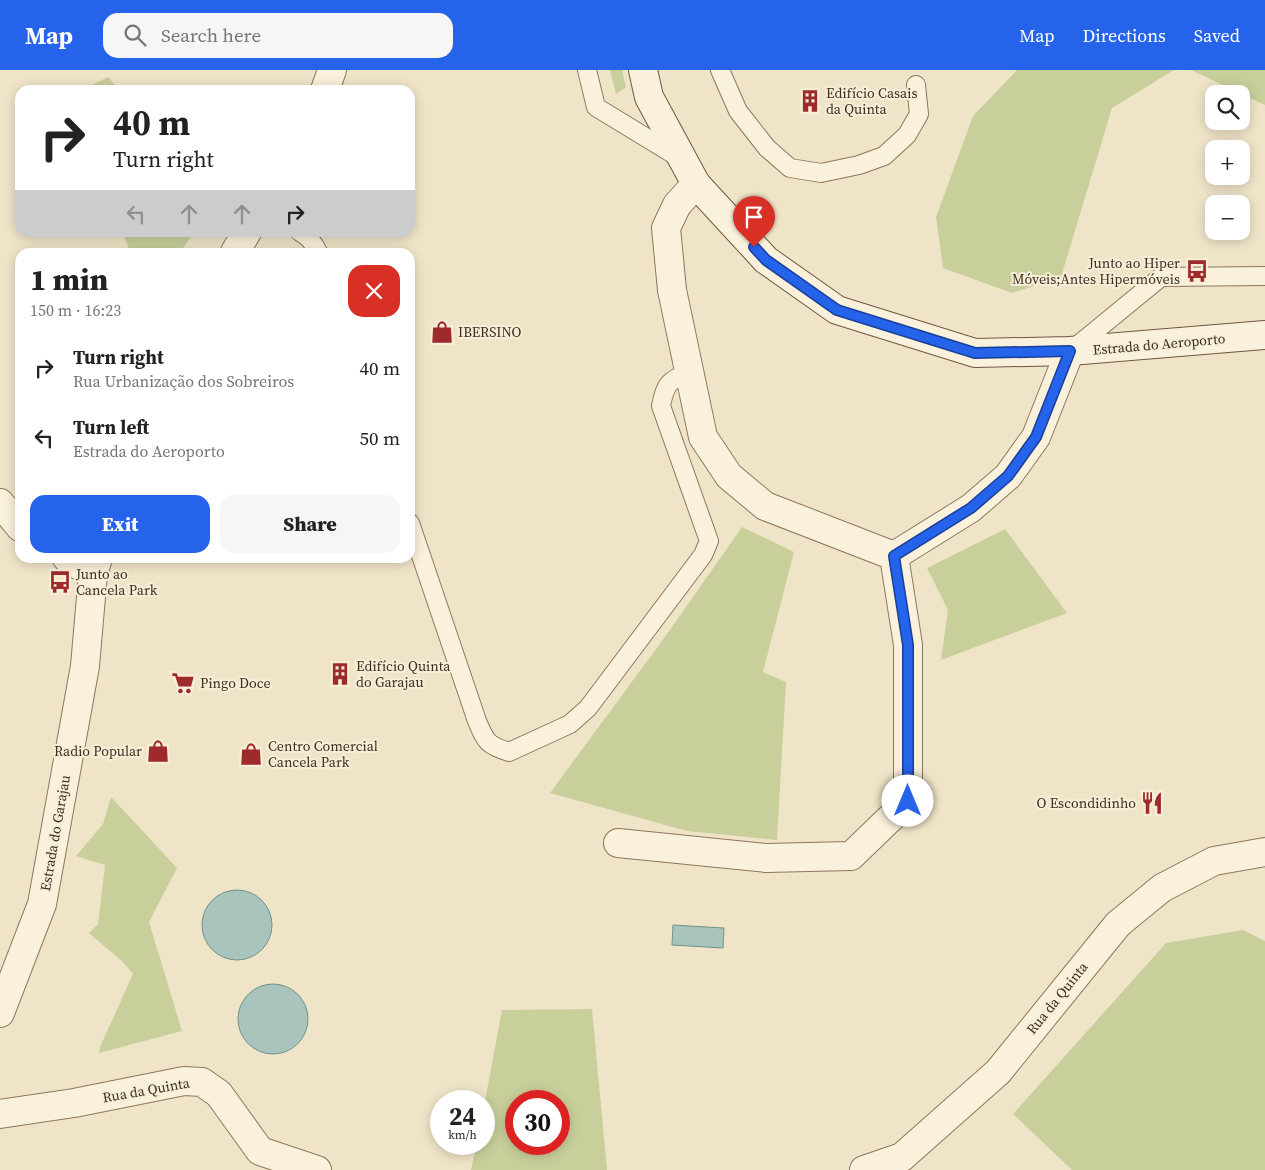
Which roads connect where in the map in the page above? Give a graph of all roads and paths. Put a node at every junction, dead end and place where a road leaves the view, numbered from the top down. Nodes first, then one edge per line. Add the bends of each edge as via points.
1 (332, 70) edge
2 (586, 70) edge
3 (643, 70) edge
4 (720, 70) edge
5 (328, 85) edge
6 (916, 85) dead end
7 (682, 159) junction
8 (696, 184) junction
9 (244, 237) edge
10 (308, 237) edge
11 (237, 248) edge
12 (316, 248) edge
13 (1265, 276) edge
14 (1265, 335) edge
15 (1070, 351) junction
16 (690, 372) junction
17 (0, 503) edge
18 (15, 522) edge
19 (415, 538) edge
20 (894, 556) junction
21 (96, 566) edge
22 (618, 843) dead end
23 (1265, 852) edge
24 (0, 1013) edge
25 (0, 1114) edge
26 (254, 1160) edge
27 (317, 1170) edge
28 (864, 1170) edge

1 - 5 street
2 - 7 lane via 596,107
3 - 7 street, Estrada do Aeroporto via 649,97
4 - 6 lane via 738,111 767,148 790,168 821,173 884,156 907,135 919,114
7 - 8 street, Estrada do Aeroporto
8 - 15 street, Estrada do Aeroporto via 766,260 837,310 975,353
8 - 16 street via 677,205 666,228 672,290
9 - 11 street
10 - 12 lane
13 - 15 lane via 1161,277
14 - 15 street, Estrada do Aeroporto
15 - 20 street via 1036,437 1008,476 971,508
16 - 19 lane via 667,384 661,406 709,541 703,555 588,708 570,724 509,752 493,747 485,740
16 - 20 street via 703,437 729,476 765,506
17 - 18 street
20 - 22 street via 908,645 908,801 851,856 766,858
21 - 24 street, Estrada do Garajau via 85,666 42,904
23 - 28 street, Rua da Quinta via 1214,861 1162,888 1118,924 998,1072 902,1157
25 - 26 street, Rua da Quinta via 184,1081 202,1082 218,1094
26 - 27 street, Rua da Quinta

